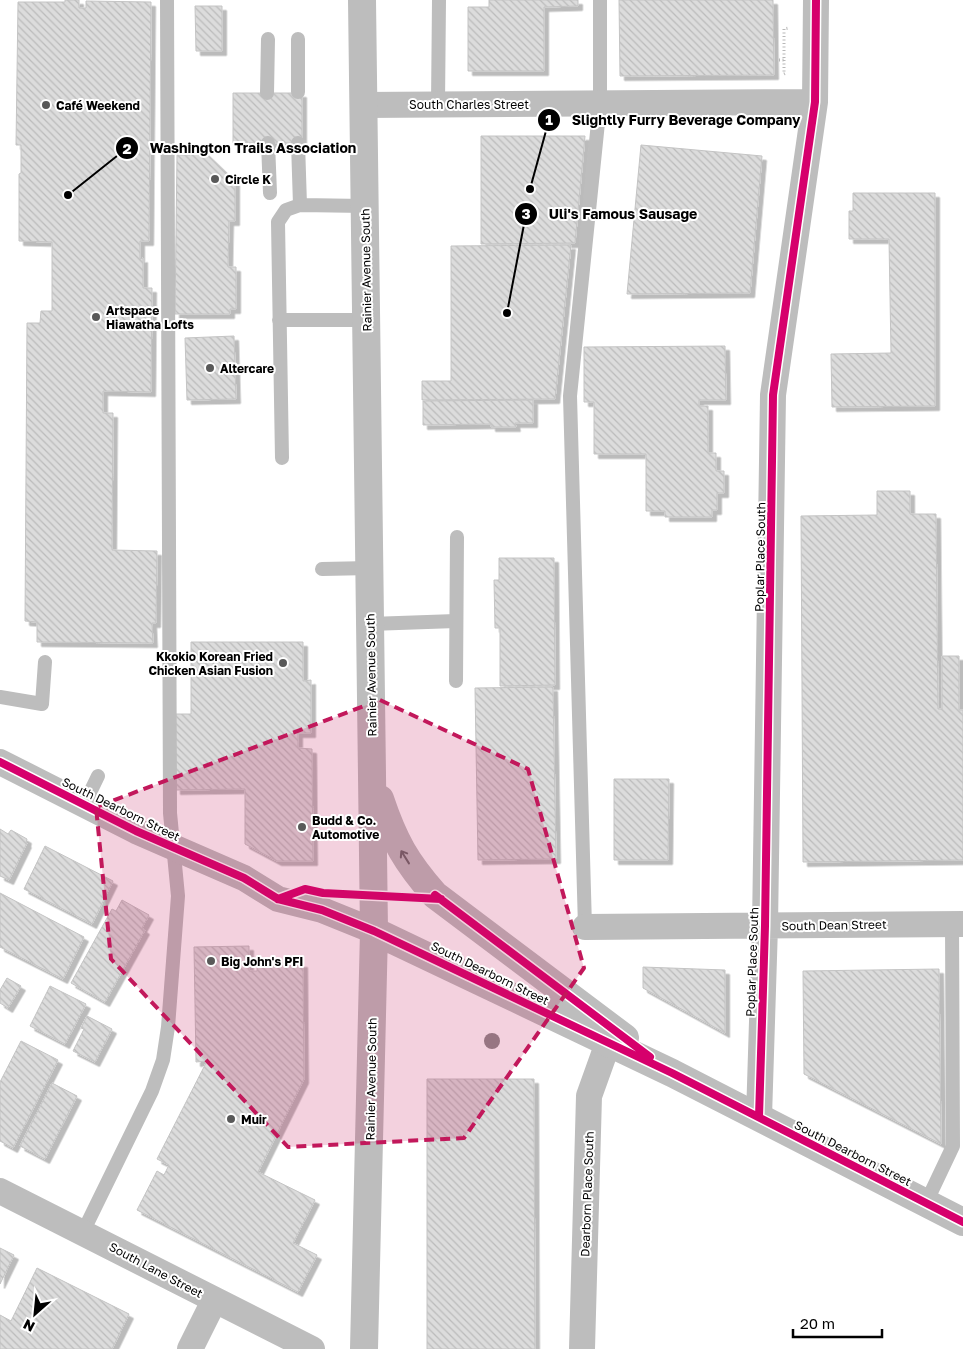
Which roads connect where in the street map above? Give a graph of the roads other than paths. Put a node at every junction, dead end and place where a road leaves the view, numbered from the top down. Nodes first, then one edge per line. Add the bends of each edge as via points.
1 (166, 0) edge
2 (362, 0) edge
3 (439, 0) edge
4 (600, 0) edge
5 (816, 0) edge
6 (268, 39) dead end
7 (298, 39) dead end
8 (298, 92) dead end
9 (267, 93) dead end
10 (815, 102) junction
11 (600, 103) junction
12 (363, 104) junction
13 (438, 104) junction
14 (298, 142) dead end
15 (268, 143) dead end
16 (270, 192) dead end
17 (300, 205) junction
18 (365, 206) junction
19 (279, 320) junction
20 (366, 320) junction
21 (282, 458) dead end
22 (457, 538) dead end
23 (322, 568) dead end
24 (370, 568) junction
25 (456, 621) junction
26 (370, 624) junction
27 (45, 662) dead end
28 (456, 681) dead end
29 (0, 697) edge
30 (0, 762) edge
31 (372, 775) junction
32 (98, 776) dead end
33 (84, 805) junction
34 (174, 847) junction
35 (958, 924) edge
36 (765, 926) junction
37 (585, 927) joint
38 (374, 930) junction
39 (608, 1043) junction
40 (672, 1073) junction
41 (759, 1117) junction
42 (0, 1191) edge
43 (926, 1203) junction
44 (963, 1222) edge
45 (83, 1232) junction
46 (214, 1301) junction
47 (190, 1349) edge
48 (312, 1349) edge
49 (364, 1349) edge
50 (582, 1349) edge

1 - 34 lane via 170,803
2 - 12 main road, Rainier Avenue South
3 - 13 lane
4 - 11 lane
5 - 10 street, Poplar Place South
6 - 9 lane
7 - 8 lane
10 - 11 street, South Charles Street
10 - 36 street, Poplar Place South via 773,395
11 - 13 street, South Charles Street
11 - 37 lane via 570,396
12 - 13 street, South Charles Street
12 - 18 main road, Rainier Avenue South
14 - 17 lane
15 - 16 lane
17 - 18 lane
17 - 19 lane via 286,210 278,222
18 - 20 main road, Rainier Avenue South
19 - 20 lane
19 - 21 lane
20 - 24 main road, Rainier Avenue South
22 - 25 lane
23 - 24 lane
24 - 26 main road, Rainier Avenue South
25 - 26 lane
25 - 28 lane
26 - 31 main road, Rainier Avenue South
27 - 29 lane via 42,704
30 - 33 street, South Dearborn Street
31 - 38 main road, Rainier Avenue South
40 -> 31 main road via 435,895 400,849
32 - 33 lane
33 - 34 street, South Dearborn Street
34 - 38 street, South Dearborn Street via 244,878 278,899 322,910
34 - 45 lane via 178,896 163,1060 152,1091
35 - 36 street, South Dean Street
35 - 43 lane via 953,1146
36 - 37 street, South Dean Street
36 - 41 street, Poplar Place South
38 - 39 main road, South Dearborn Street
38 - 49 main road, Rainier Avenue South
39 - 40 main road, South Dearborn Street
39 - 50 street, Dearborn Place South via 589,1096
40 - 41 main road, South Dearborn Street
41 - 43 main road, South Dearborn Street
42 - 45 street, South Lane Street
43 - 44 main road, South Dearborn Street
45 - 46 street, South Lane Street
46 - 47 street
46 - 48 street, South Lane Street

